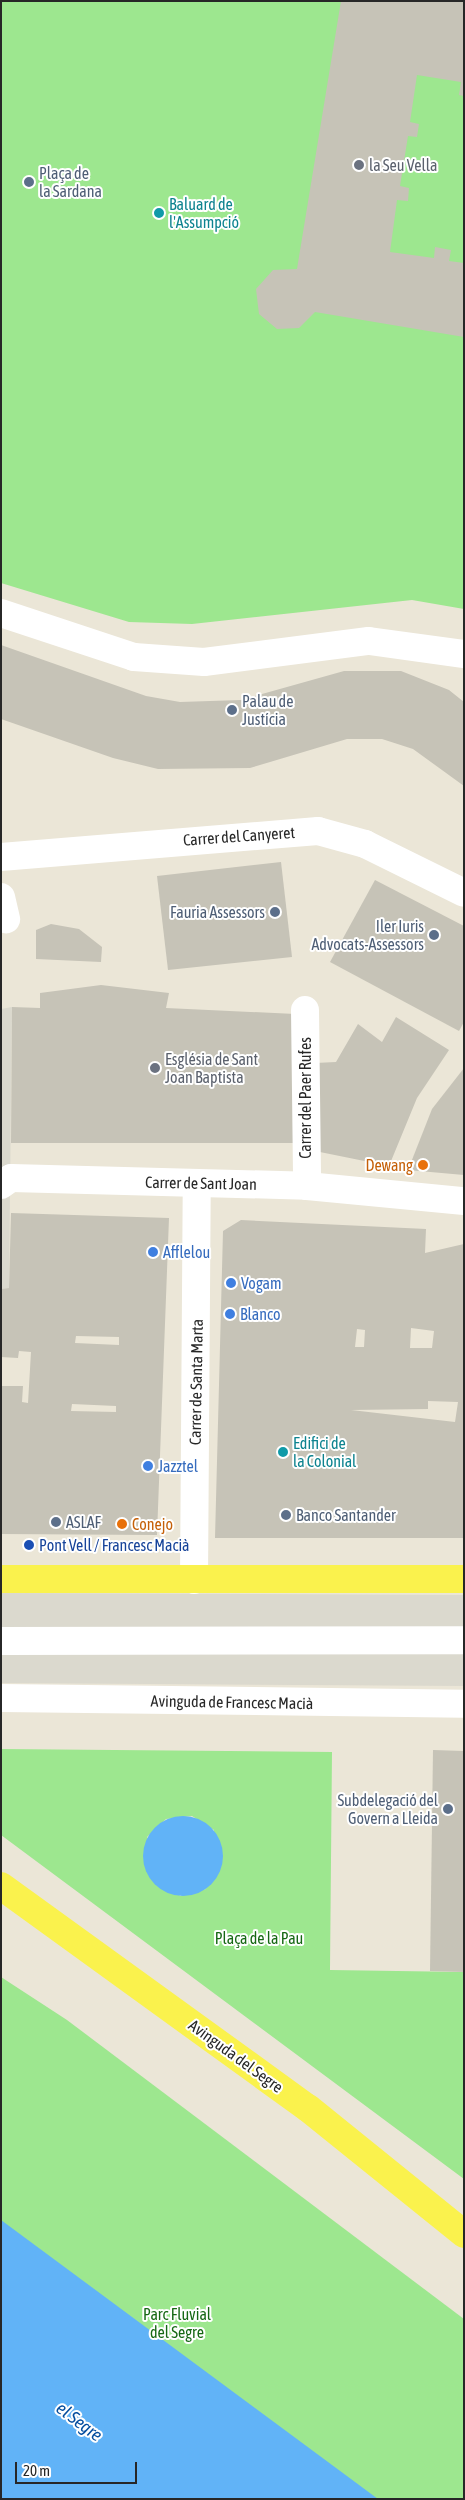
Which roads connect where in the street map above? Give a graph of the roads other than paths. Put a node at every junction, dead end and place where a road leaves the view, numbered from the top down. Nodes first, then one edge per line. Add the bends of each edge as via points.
1 (1, 613) edge
2 (464, 654) edge
3 (1, 857) edge
4 (464, 893) edge
5 (305, 1010) dead end
6 (6, 1182) edge
7 (197, 1184) junction
8 (307, 1186) junction
9 (464, 1201) edge
10 (1, 1579) edge
11 (464, 1579) edge
12 (194, 1580) junction
13 (464, 1640) edge
14 (1, 1641) edge
15 (1, 1698) edge
16 (464, 1704) edge
17 (1, 1886) edge
18 (464, 2234) edge

1 - 2 street via 134,657 204,662 369,642
3 - 4 street, Carrer del Canyeret via 318,831 365,844
5 - 8 street, Carrer del Paer Rufes
6 - 7 street, Carrer de Sant Joan
7 - 8 street, Carrer de Sant Joan
7 - 12 street, Carrer de Santa Marta
8 - 9 street, Carrer de Sant Joan
10 - 12 main road
11 - 12 main road
13 - 14 street
15 - 16 street, Avinguda de Francesc Macià
17 - 18 main road, Avinguda del Segre via 308,2108

